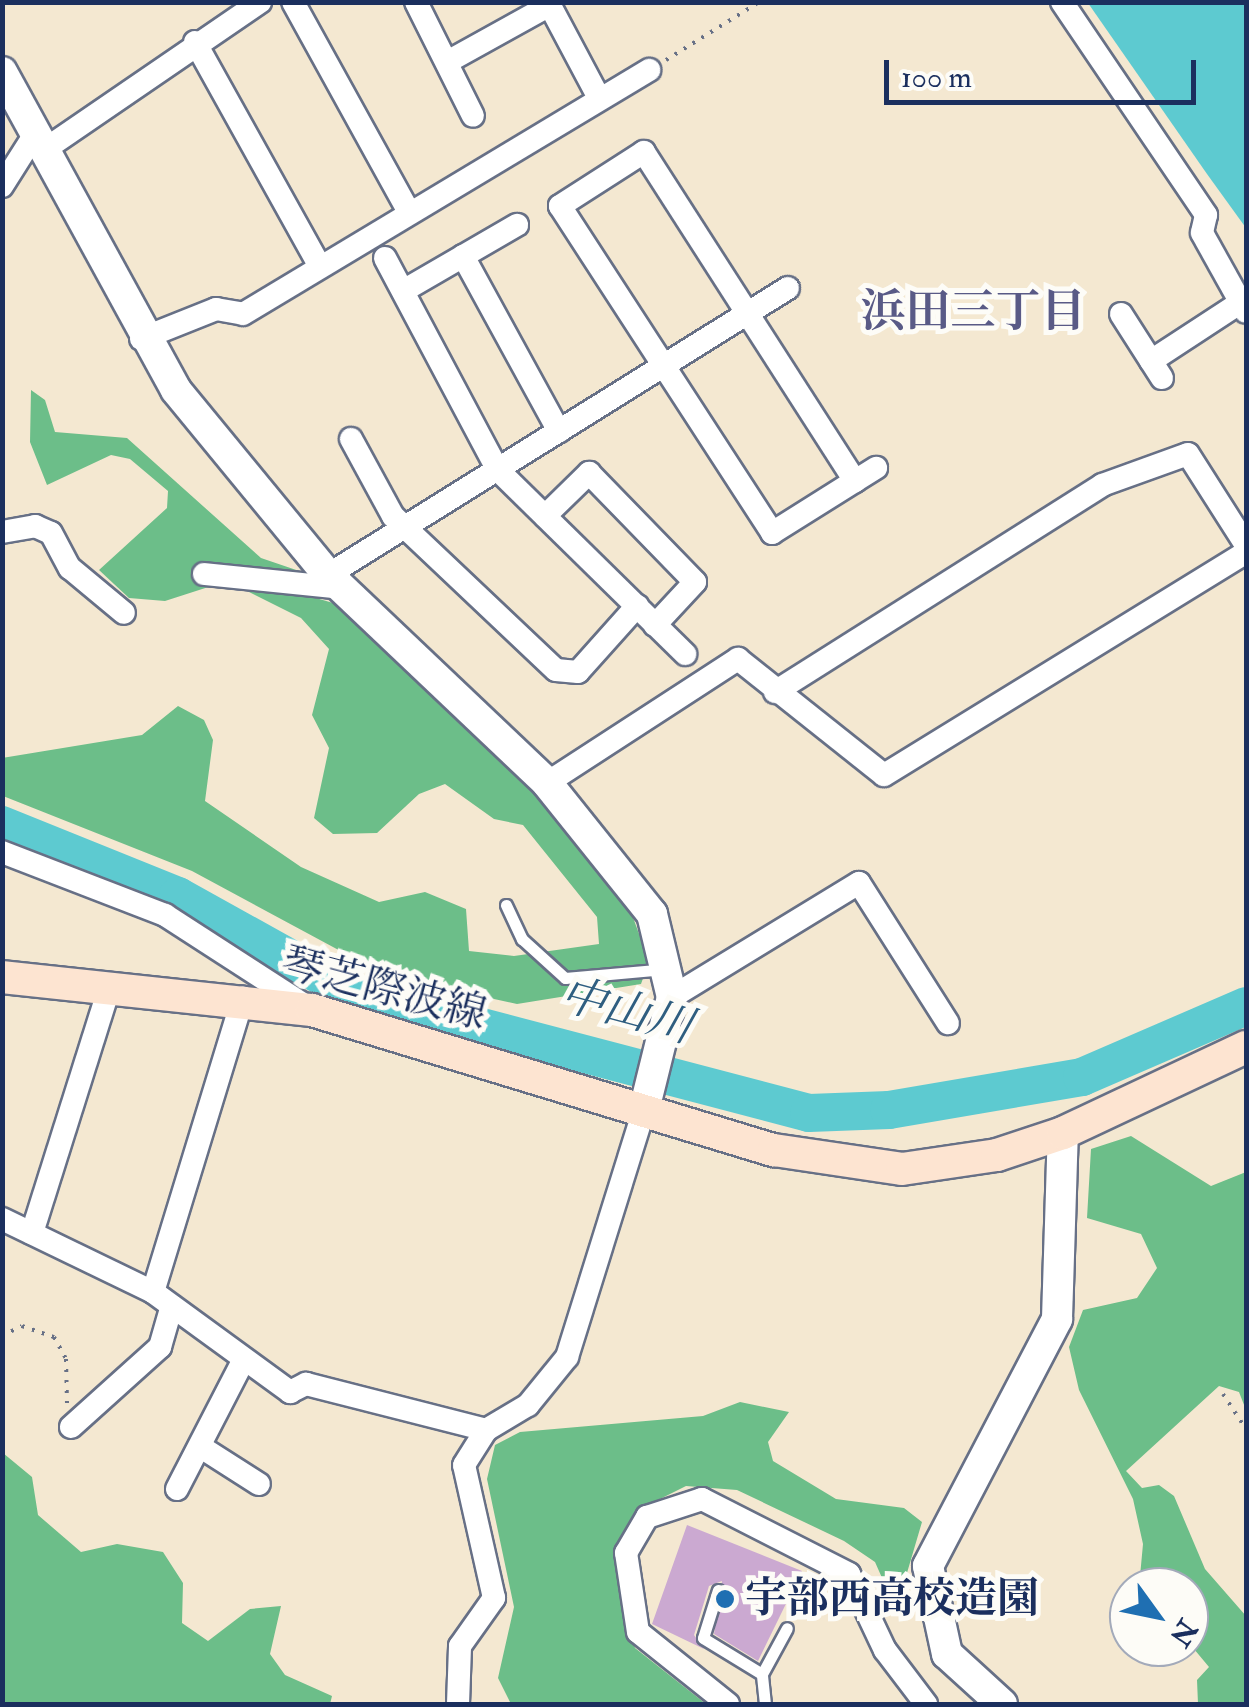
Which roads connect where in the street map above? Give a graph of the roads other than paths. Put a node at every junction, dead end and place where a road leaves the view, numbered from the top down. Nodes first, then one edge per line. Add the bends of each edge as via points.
1 (260, 2) edge
2 (293, 2) edge
3 (416, 2) edge
4 (1062, 2) edge
5 (549, 4) edge
6 (196, 42) junction
7 (449, 61) junction
8 (649, 70) road end
9 (2, 72) edge
10 (600, 98) junction
11 (474, 116) dead end
12 (40, 142) junction
13 (2, 186) edge
14 (409, 212) junction
15 (516, 225) dead end
16 (463, 256) junction
17 (385, 258) dead end
18 (320, 268) junction
19 (788, 288) dead end
20 (403, 291) junction
21 (1244, 307) edge
22 (747, 314) junction
23 (1121, 314) dead end
24 (140, 339) junction
25 (662, 366) junction
26 (558, 431) junction
27 (351, 439) dead end
28 (876, 468) dead end
29 (497, 469) junction
30 (855, 481) junction
31 (545, 516) junction
32 (406, 526) junction
33 (2, 532) edge
34 (1246, 548) edge
35 (204, 574) dead end
36 (335, 581) junction
37 (637, 606) junction
38 (124, 613) dead end
39 (655, 624) junction
40 (686, 654) dead end
41 (775, 692) junction
42 (547, 783) junction
43 (2, 852) edge
44 (506, 904) dead end
45 (2, 977) edge
46 (671, 983) junction
47 (110, 984) junction
48 (243, 997) junction
49 (312, 1010) junction
50 (948, 1023) dead end
51 (1246, 1048) edge
52 (651, 1082) junction
53 (1063, 1133) junction
54 (2, 1219) edge
55 (32, 1233) junction
56 (153, 1292) junction
57 (170, 1311) junction
58 (241, 1365) junction
59 (71, 1428) road end
60 (486, 1430) junction
61 (204, 1448) junction
62 (259, 1484) dead end
63 (177, 1489) dead end
64 (718, 1590) dead end
65 (787, 1628) dead end
66 (762, 1674) junction
67 (458, 1704) edge
68 (728, 1704) edge
69 (765, 1704) edge
70 (926, 1704) edge
71 (1002, 1704) edge

1 - 6 street
2 - 14 street
3 - 7 street
4 - 21 street via 1206,215 1202,233
5 - 7 street
5 - 10 street
6 - 12 street
6 - 18 street
7 - 11 street
8 - 10 street
9 - 12 street
10 - 14 street
12 - 13 street
12 - 24 street
14 - 18 street
15 - 16 street
16 - 20 street
16 - 26 street
17 - 20 street
18 - 24 street via 243,314 216,309
19 - 22 street
20 - 29 street
21 - 23 street via 1156,370
22 - 25 street
22 - 25 street via 644,152 560,206
22 - 30 street
24 - 36 street
25 - 26 street
25 - 30 street via 772,533
26 - 29 street
27 - 32 street
28 - 30 street
29 - 31 street
29 - 32 street
31 - 37 street
31 - 39 street via 588,473 694,582
32 - 36 street
32 - 37 street via 556,670 578,672
33 - 38 street via 36,526 52,533 70,568
34 - 41 street via 884,775
34 - 41 street via 1188,454 1102,485
35 - 36 street
36 - 42 street
37 - 39 street
39 - 40 street
41 - 42 street via 738,660
42 - 46 street via 634,887
43 - 49 street via 165,915
44 - 46 lane via 522,939 565,978
45 - 47 main road, 琴芝際波線
46 - 50 street via 860,883
46 - 52 street
47 - 48 main road, 琴芝際波線
47 - 55 street
48 - 49 main road, 琴芝際波線
48 - 56 street
49 - 52 main road, 琴芝際波線
51 - 53 main road, 琴芝際波線
52 - 53 main road, 琴芝際波線 via 774,1150 902,1169 998,1156
52 - 60 street via 568,1357 528,1405
53 - 71 street via 1058,1319 928,1566 947,1654
54 - 55 street
55 - 56 street
56 - 57 street
57 - 58 street
57 - 59 street via 160,1347
58 - 60 street via 290,1392 306,1384
58 - 61 street
60 - 67 street via 464,1465 494,1598 460,1646
61 - 62 street
61 - 63 street
64 - 66 lane via 703,1638
65 - 66 lane
66 - 69 lane
68 - 70 street via 638,1632 626,1553 647,1518 702,1499 849,1574 885,1650

